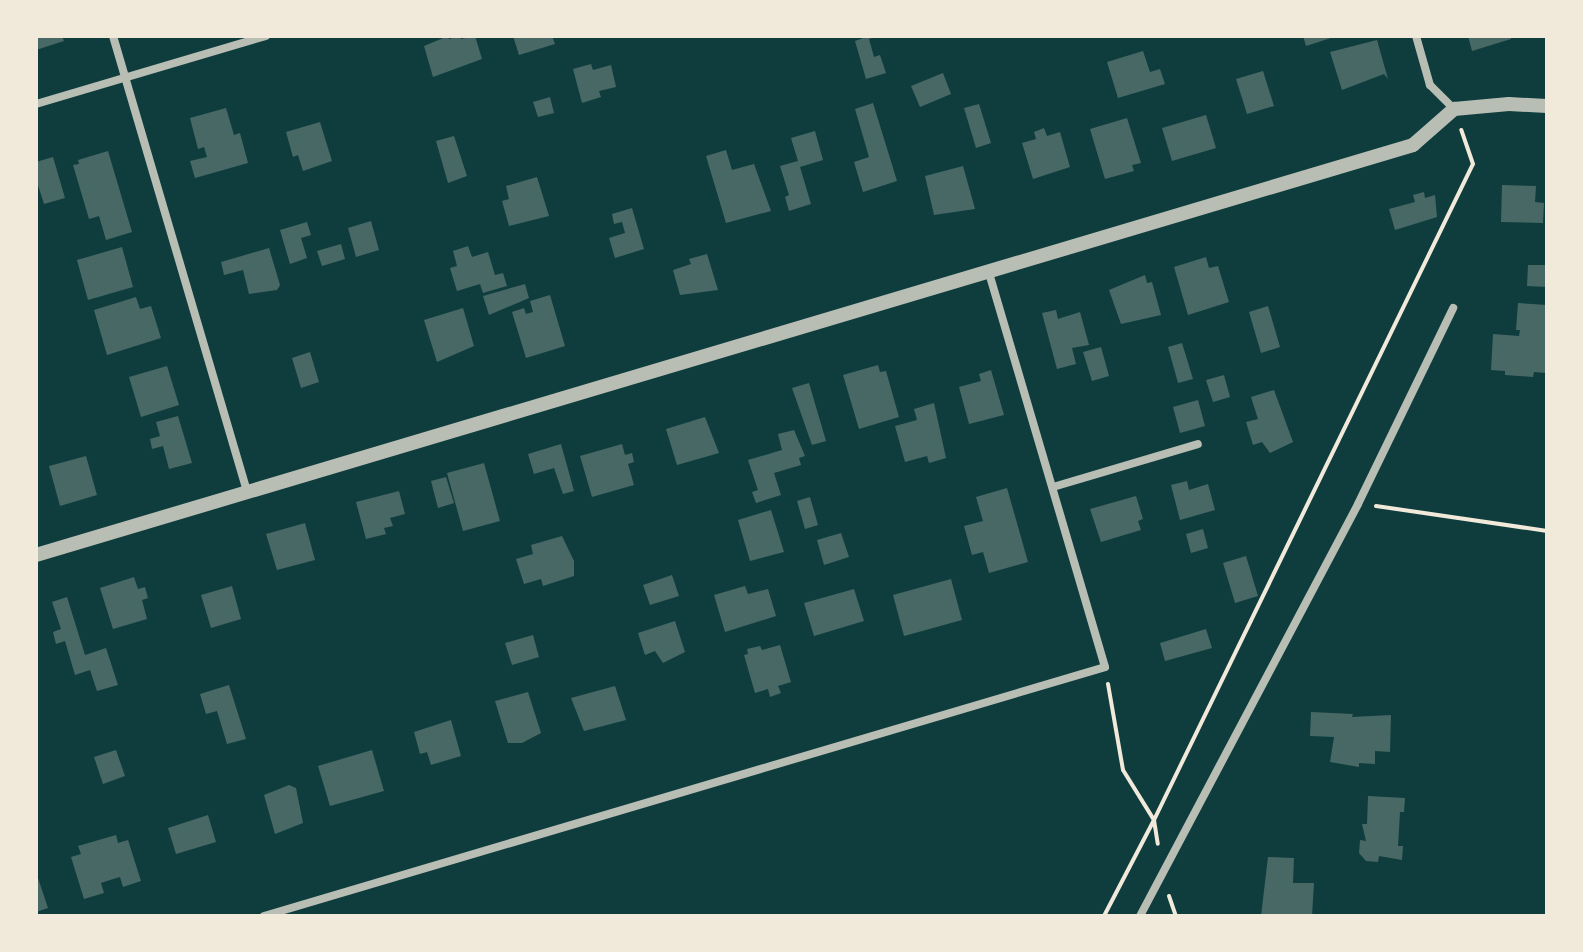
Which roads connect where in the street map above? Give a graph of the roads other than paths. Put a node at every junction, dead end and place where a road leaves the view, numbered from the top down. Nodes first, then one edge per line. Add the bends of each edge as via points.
1 (113, 36) edge
2 (266, 36) edge
3 (1416, 36) edge
4 (125, 77) junction
5 (36, 104) edge
6 (1547, 106) edge
7 (1454, 109) junction
8 (989, 272) junction
9 (1453, 308) dead end
10 (1198, 444) dead end
11 (1053, 487) junction
12 (247, 492) junction
13 (36, 555) edge
14 (264, 916) edge
15 (1140, 916) edge

1 - 4 street
2 - 4 street
3 - 7 street via 1430,85
4 - 5 street
4 - 12 street
6 - 7 street
7 - 8 street via 1413,145
8 - 11 street
8 - 12 street
9 - 15 street via 1358,504
10 - 11 street
11 - 14 street via 1105,667
12 - 13 street

